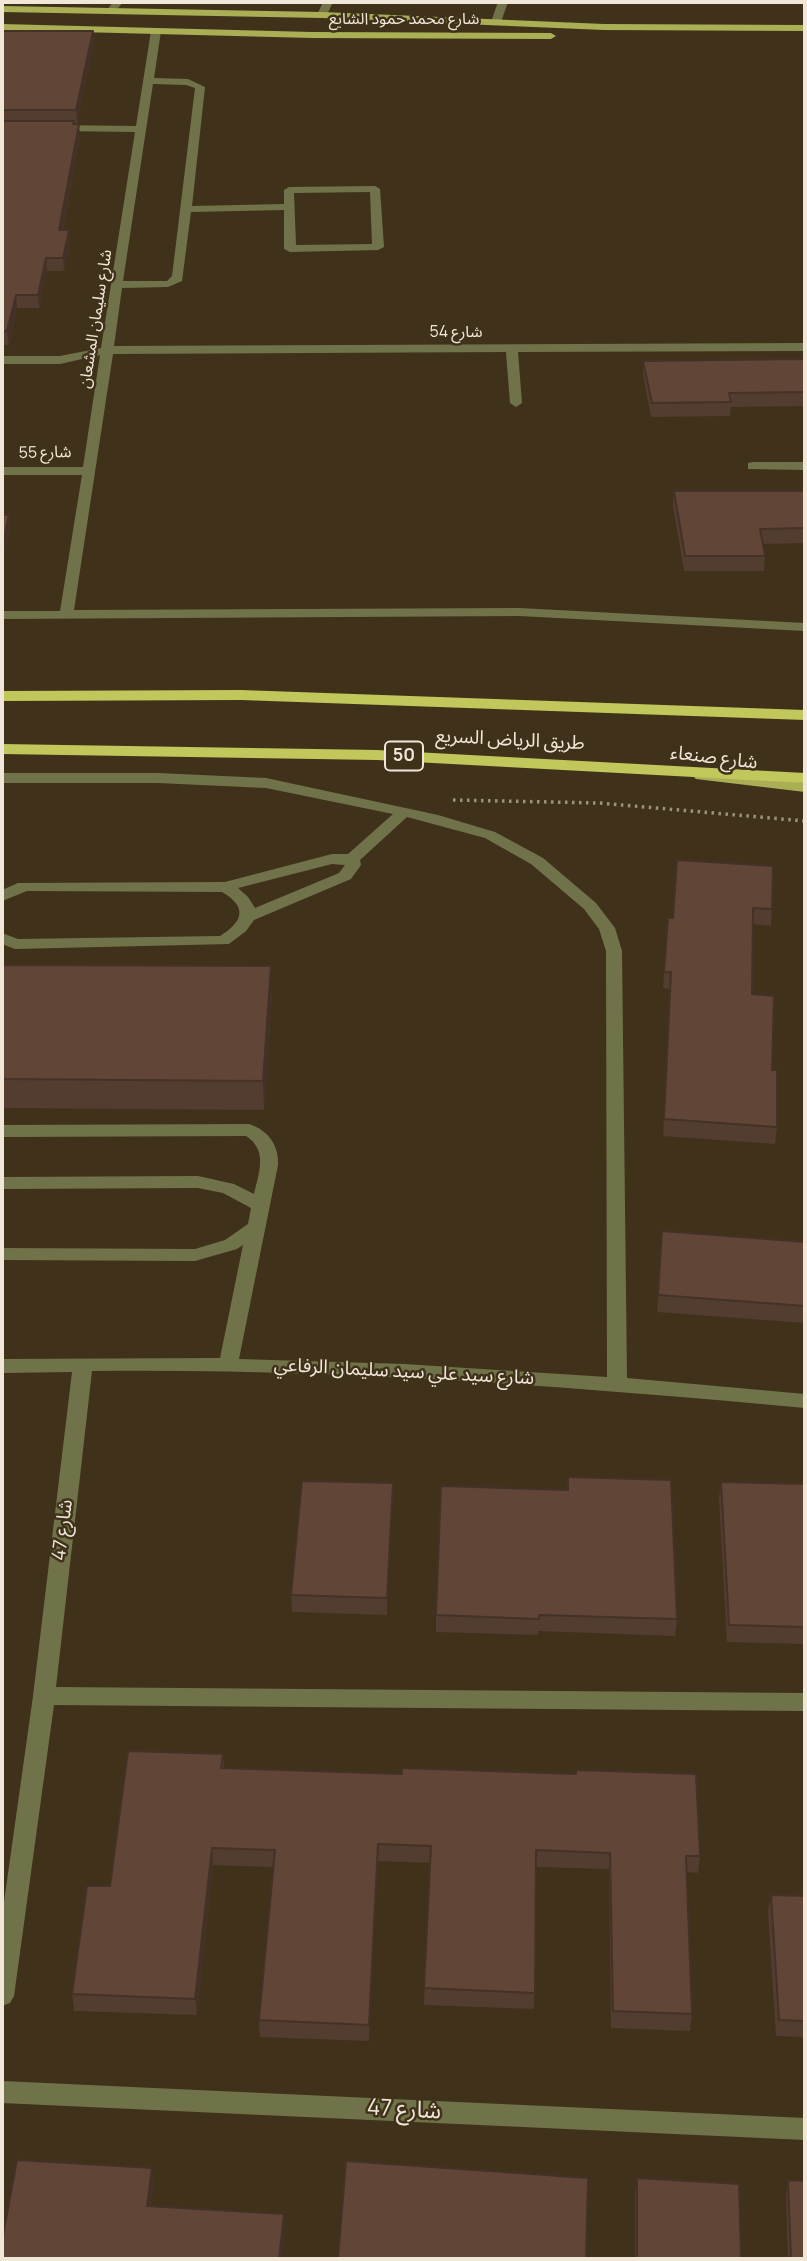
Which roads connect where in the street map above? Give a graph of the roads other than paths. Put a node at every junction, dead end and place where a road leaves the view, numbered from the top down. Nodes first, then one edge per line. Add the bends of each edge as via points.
1 (328, 2) edge
2 (503, 2) edge
3 (115, 6) edge
4 (2, 9) edge
5 (325, 15) junction
6 (496, 22) junction
7 (2, 27) edge
8 (805, 28) edge
9 (156, 31) junction
10 (312, 35) junction
11 (805, 37) edge
12 (149, 81) junction
13 (44, 128) edge
14 (141, 128) junction
15 (289, 208) junction
16 (186, 209) junction
17 (118, 285) junction
18 (805, 347) edge
19 (512, 348) junction
20 (108, 350) junction
21 (2, 360) edge
22 (516, 403) dead end
23 (753, 466) dead end
24 (805, 466) edge
25 (2, 471) edge
26 (89, 471) junction
27 (67, 612) junction
28 (2, 614) edge
29 (805, 627) edge
30 (2, 696) edge
31 (805, 715) edge
32 (2, 749) edge
33 (618, 766) junction
34 (2, 778) edge
35 (805, 778) edge
36 (805, 788) edge
37 (404, 812) junction
38 (352, 859) junction
39 (225, 887) junction
40 (2, 896) edge
41 (248, 916) junction
42 (2, 938) edge
43 (2, 1131) edge
44 (2, 1183) edge
45 (261, 1205) junction
46 (257, 1226) junction
47 (2, 1254) edge
48 (83, 1364) junction
49 (228, 1364) junction
50 (2, 1366) edge
51 (617, 1383) junction
52 (805, 1401) edge
53 (44, 1696) junction
54 (805, 1702) edge
55 (2, 1996) edge
56 (2, 2092) edge
57 (805, 2129) edge

1 - 5 street
2 - 6 street
3 - 4 main road, شارع محمد حمود الشايع
3 - 5 main road, شارع محمد حمود الشايع
5 - 6 main road, شارع محمد حمود الشايع
5 - 10 main road via 342,25
6 - 8 main road, شارع محمد حمود الشايع
7 - 9 main road, شارع محمد حمود الشايع
9 - 10 main road, شارع محمد حمود الشايع
9 - 12 street, شارع سليمان المشعان
10 - 11 main road, شارع محمد حمود الشايع
12 - 14 street, شارع سليمان المشعان
12 - 16 street via 188,82 200,87
13 - 14 street
14 - 17 street, شارع سليمان المشعان
15 - 15 street via 289,190 374,189 379,247 290,249
15 - 16 street
16 - 17 street via 176,281
17 - 20 street, شارع سليمان المشعان
18 - 19 street, شارع 54
19 - 20 street, شارع 54
19 - 22 street
20 - 21 street, شارع 54 via 60,360
20 - 26 street, شارع سليمان المشعان
23 - 24 street
25 - 26 street, شارع 55
26 - 27 street, شارع سليمان المشعان
27 - 28 street
27 - 29 street via 531,613
30 - 31 highway, طريق الرياض السريع via 241,695
32 - 33 highway, طريق الرياض السريع / 50 via 377,755
33 - 35 highway, طريق الرياض السريع / 50
33 - 36 main road, شارع صنعاء
34 - 37 street via 266,783
37 - 38 street
37 - 51 street via 490,835 537,861 590,906 607,928 614,951
38 - 39 street via 332,859
38 - 41 street via 353,866 345,876
39 - 40 street via 23,886
39 - 41 street via 243,899
41 - 42 street via 240,930 223,941 15,944
43 - 45 street via 250,1130 264,1140 270,1156
44 - 45 street via 198,1182 228,1188
45 - 46 street
46 - 47 street via 231,1245 195,1255
46 - 49 street
48 - 49 street, شارع سيد علي سيد سليمان الرفاعي
48 - 50 street, شارع سيد علي سيد سليمان الرفاعي
48 - 53 street, شارع 47
49 - 51 street, شارع سيد علي سيد سليمان الرفاعي
51 - 52 street, شارع سيد علي سيد سليمان الرفاعي
53 - 54 street
53 - 55 street, شارع 47
56 - 57 street, شارع 47

